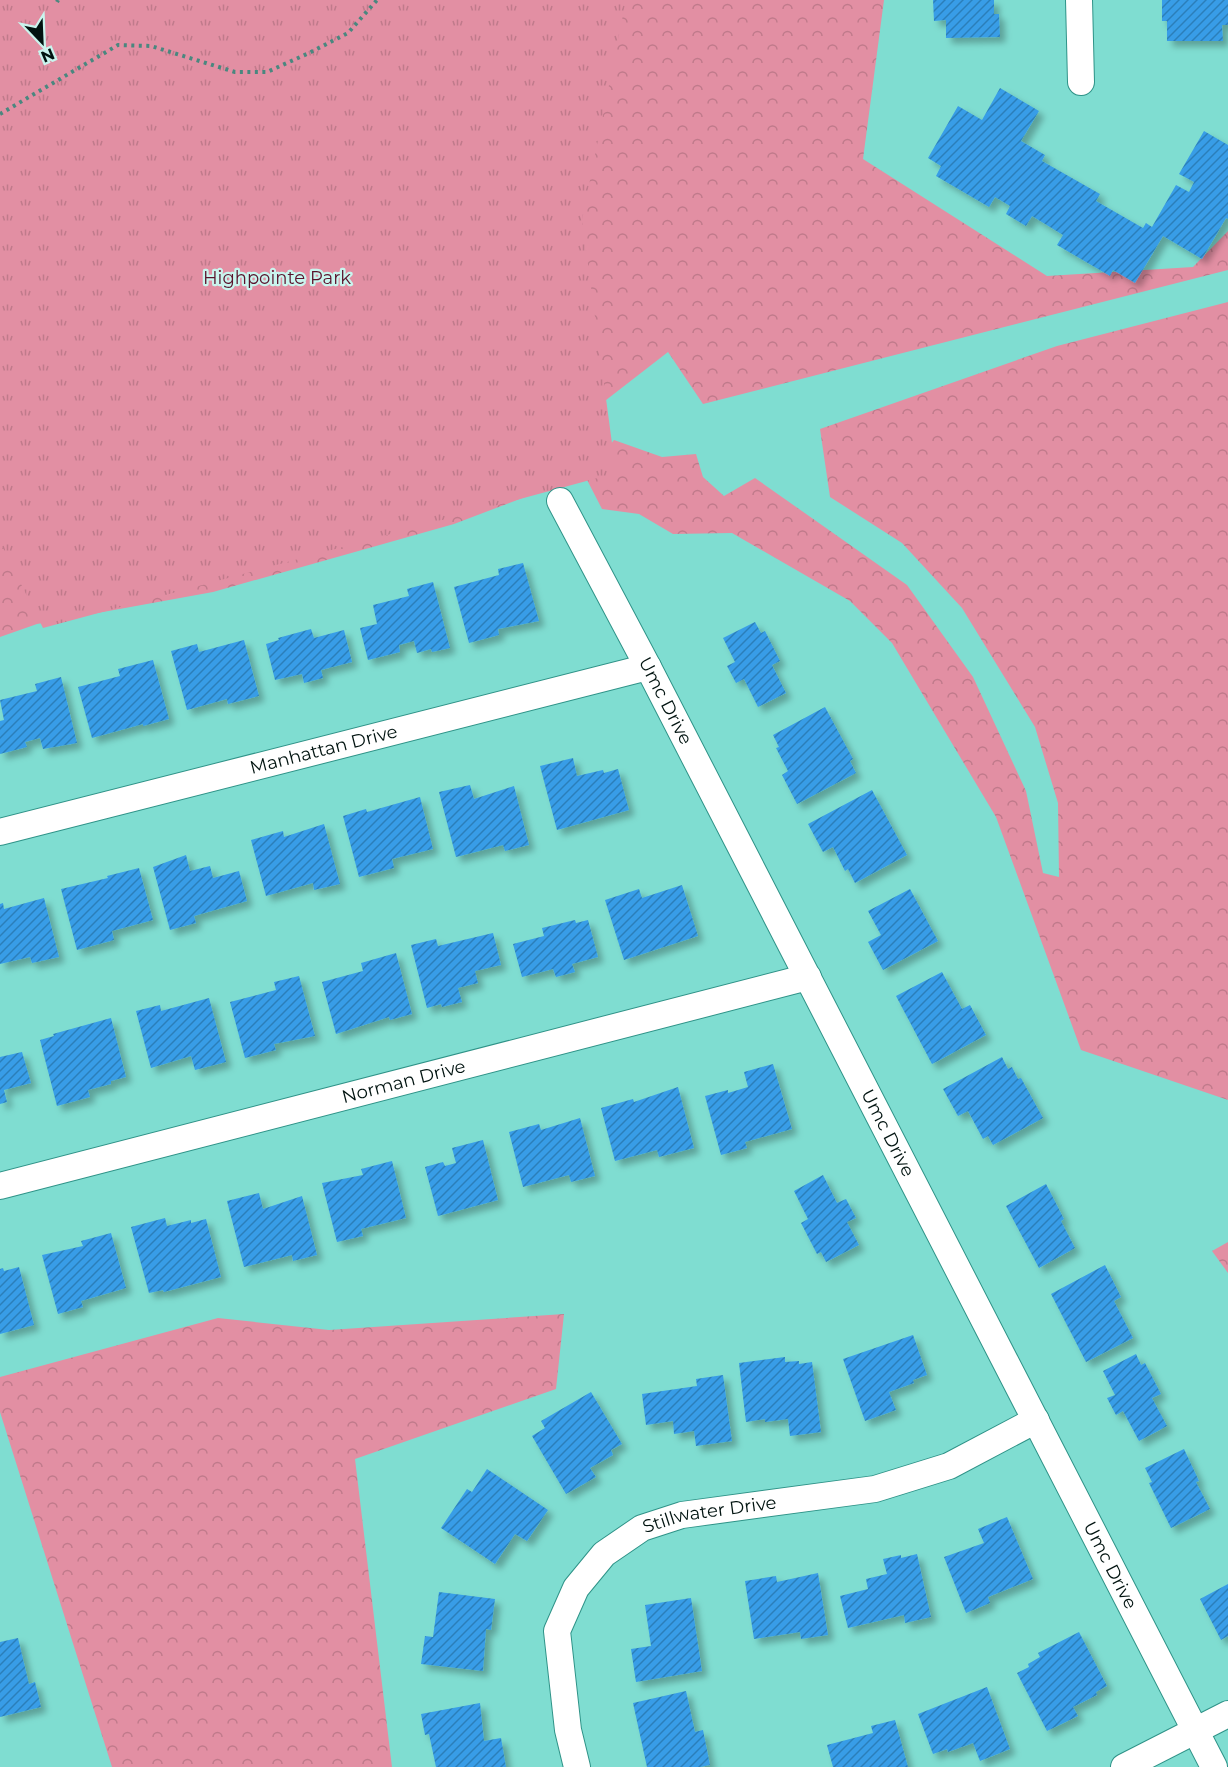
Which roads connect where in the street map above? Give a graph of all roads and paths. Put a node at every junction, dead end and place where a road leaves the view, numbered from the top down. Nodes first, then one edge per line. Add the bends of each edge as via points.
1 (376, 0) edge
2 (1079, 0) edge
3 (1081, 82) dead end
4 (0, 114) edge
5 (560, 501) dead end
6 (648, 667) junction
7 (0, 832) edge
8 (807, 978) junction
9 (0, 1186) edge
10 (1036, 1420) junction
11 (1228, 1714) edge
12 (1195, 1731) junction
13 (577, 1767) edge
14 (1124, 1767) edge
15 (1214, 1767) edge

1 - 4 path via 348,33 267,72 235,72 151,46 118,45
2 - 3 street
5 - 6 street, Umc Drive
6 - 7 street, Manhattan Drive
6 - 8 street, Umc Drive
8 - 9 street, Norman Drive
8 - 10 street, Umc Drive
10 - 12 street, Umc Drive
10 - 13 street, Stillwater Drive via 949,1466 886,1486 682,1515 642,1528 604,1554 576,1588 557,1631 568,1730
11 - 12 street
12 - 14 street
12 - 15 street, Umc Drive

